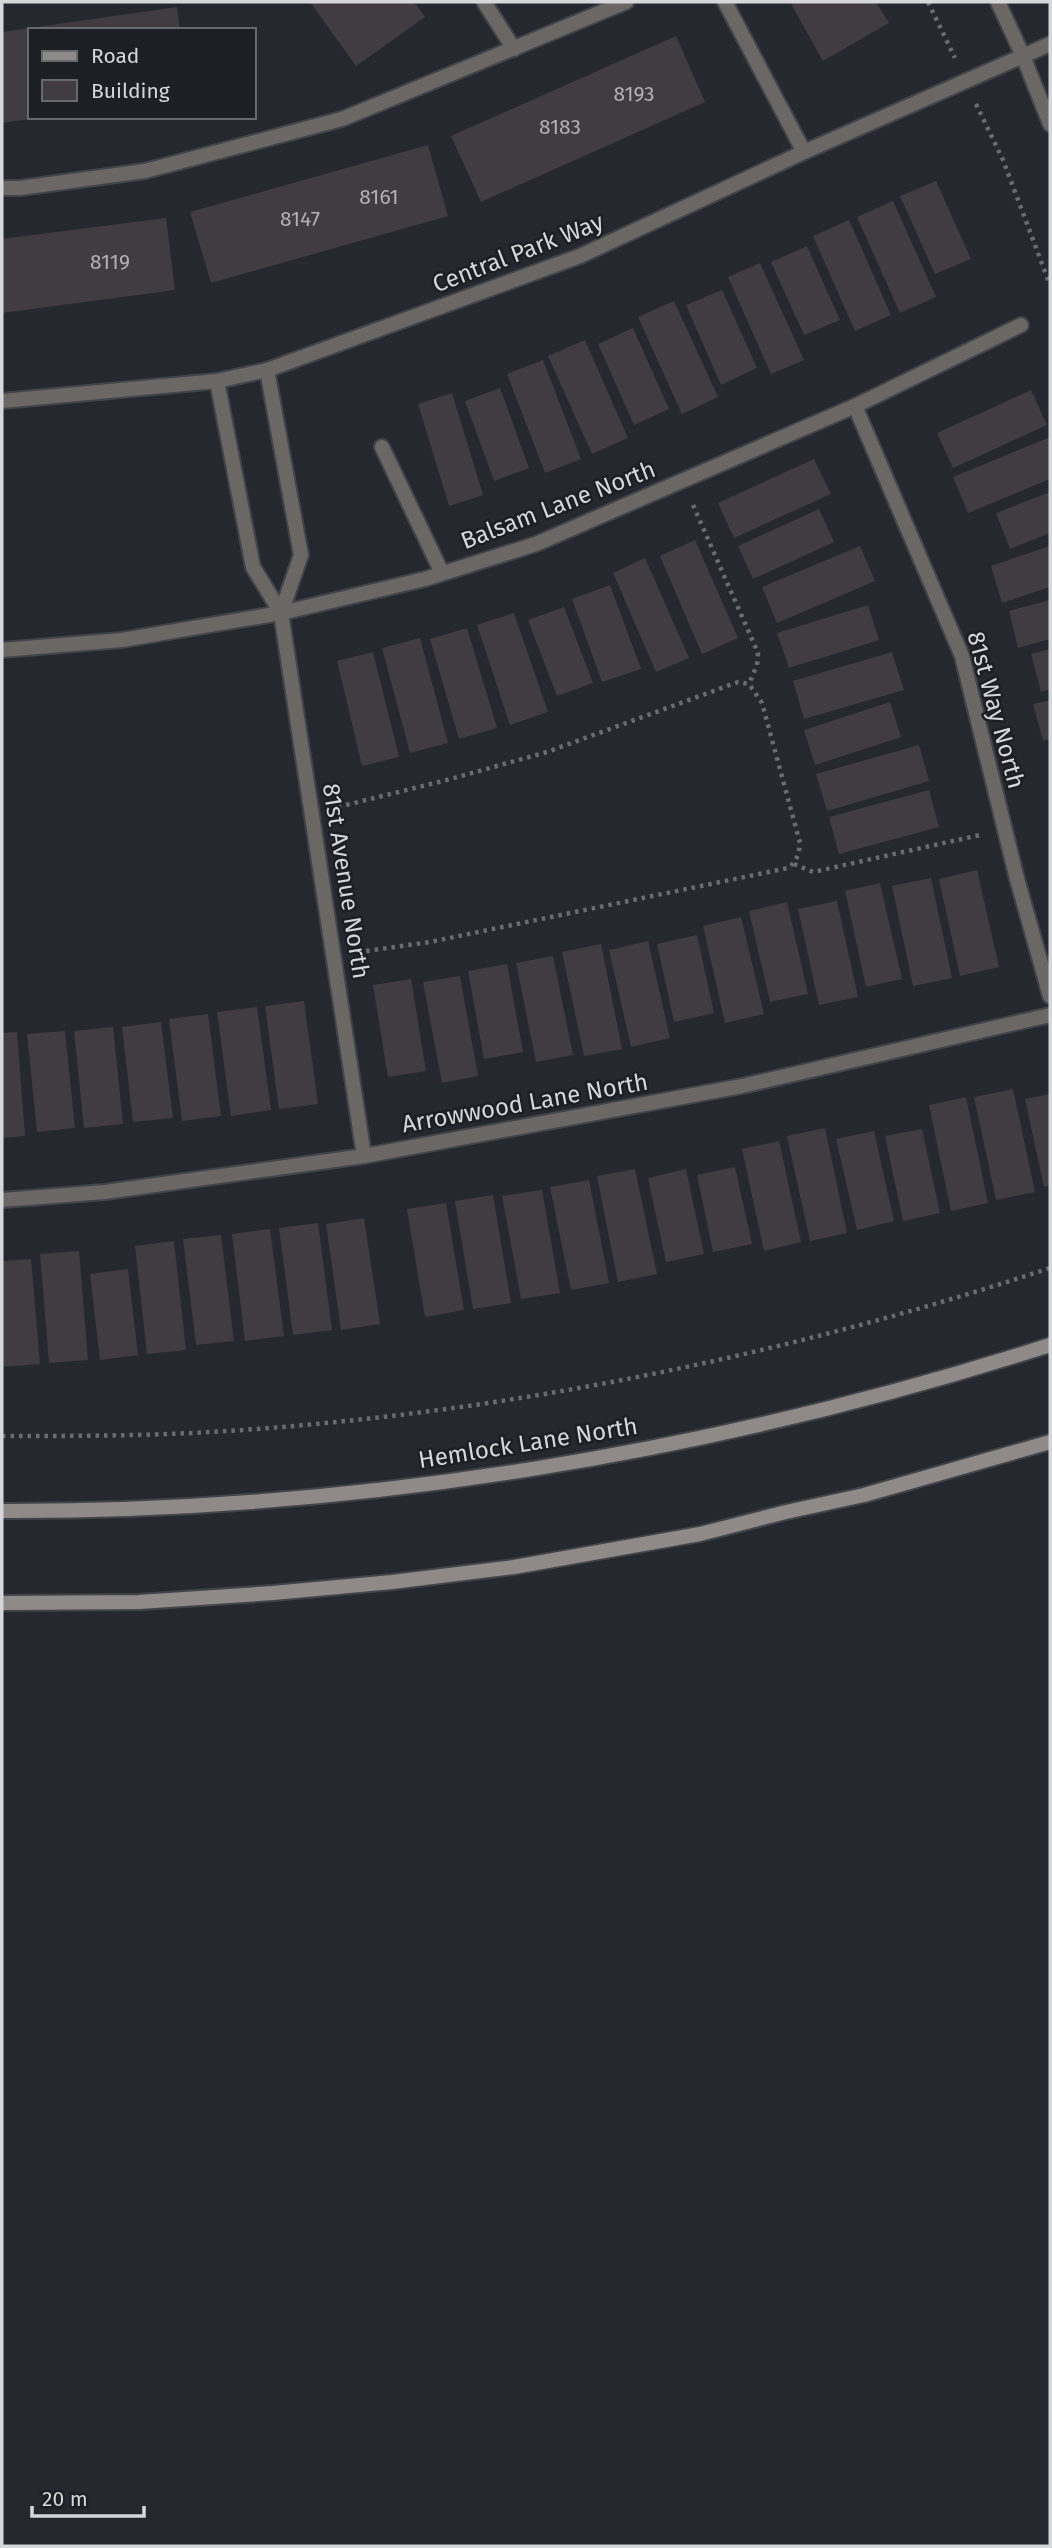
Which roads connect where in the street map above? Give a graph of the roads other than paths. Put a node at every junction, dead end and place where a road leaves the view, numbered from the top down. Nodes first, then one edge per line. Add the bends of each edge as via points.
1 (484, 2) edge
2 (626, 2) edge
3 (725, 2) edge
4 (998, 2) edge
5 (1050, 44) edge
6 (514, 49) junction
7 (1023, 56) junction
8 (1050, 124) edge
9 (804, 152) junction
10 (2, 188) edge
11 (1021, 325) dead end
12 (267, 370) junction
13 (218, 381) junction
14 (2, 401) edge
15 (855, 406) junction
16 (382, 446) dead end
17 (442, 573) junction
18 (281, 613) junction
19 (2, 650) edge
20 (1050, 996) edge
21 (1050, 1015) edge
22 (364, 1156) junction
23 (2, 1200) edge
24 (1050, 1345) edge
25 (1050, 1442) edge
26 (2, 1511) edge
27 (2, 1603) edge

1 - 6 street
2 - 6 street
3 - 9 street
4 - 7 street
5 - 7 street
6 - 10 street via 342,119 145,171
7 - 8 street
7 - 9 street, Central Park Way
9 - 12 street, Central Park Way via 580,256
11 - 15 street, Balsam Lane North
12 - 13 street, Central Park Way
12 - 18 street, 81st Avenue North via 301,555
13 - 14 street, Central Park Way
13 - 18 street, 81st Avenue North via 253,567
15 - 17 street, Balsam Lane North via 536,544
15 - 20 street, 81st Way North via 962,656
16 - 17 street
17 - 18 street, Balsam Lane North
18 - 19 street, Balsam Lane North via 122,640
18 - 22 street, 81st Avenue North
21 - 22 street, Arrowwood Lane North via 742,1086
22 - 23 street, Arrowwood Lane North via 106,1192
24 - 26 main road, Hemlock Lane North via 762,1425 475,1479 189,1506
25 - 27 main road via 864,1495 700,1534 514,1567 273,1593 139,1602

